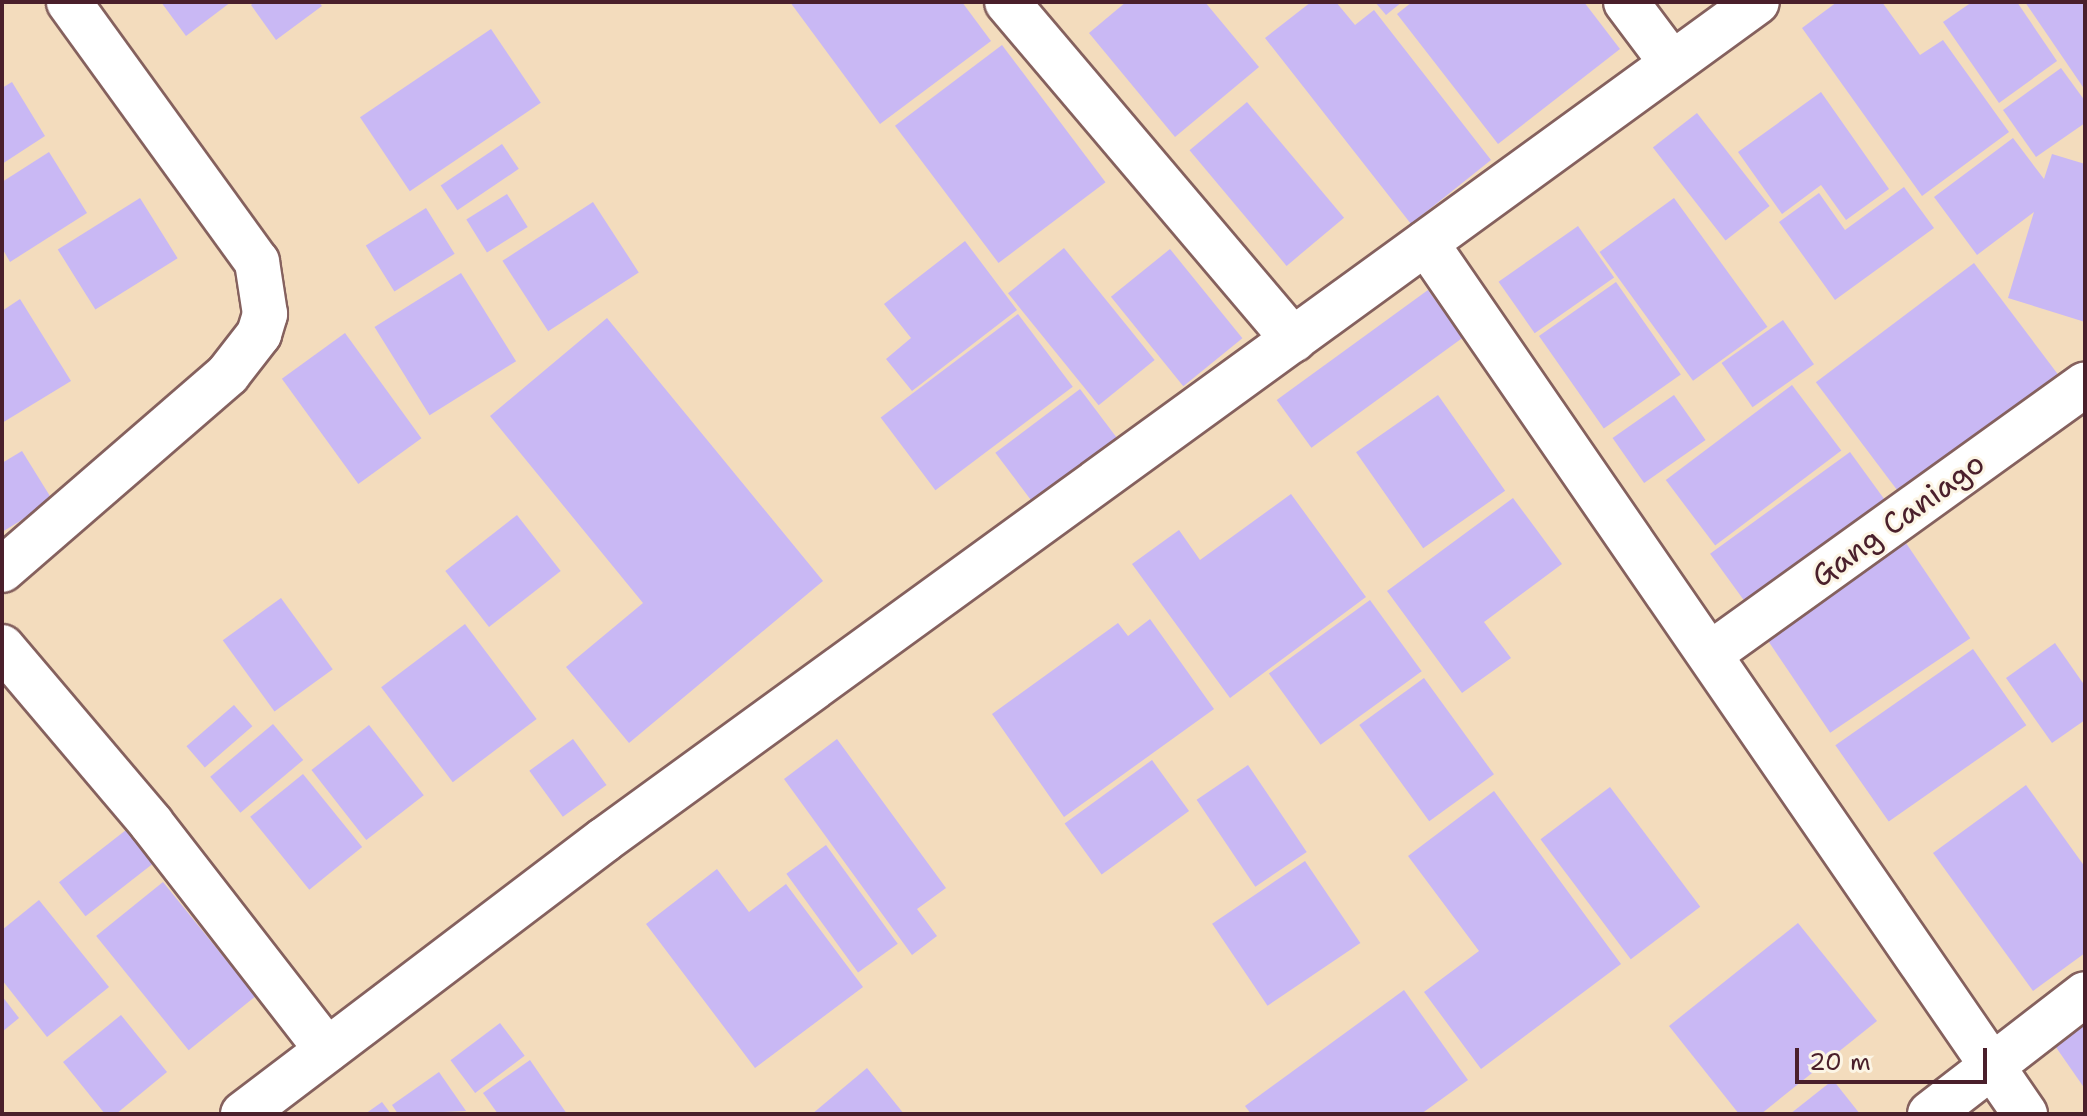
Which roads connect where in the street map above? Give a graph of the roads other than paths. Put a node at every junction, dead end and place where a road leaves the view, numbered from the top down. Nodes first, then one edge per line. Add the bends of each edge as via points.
1 (69, 2) edge
2 (1007, 2) edge
3 (1626, 2) edge
4 (1757, 2) edge
5 (1671, 62) junction
6 (1426, 243) junction
7 (1294, 340) junction
8 (2085, 385) edge
9 (2, 570) edge
10 (2, 647) edge
11 (1710, 654) junction
12 (2085, 994) edge
13 (327, 1050) junction
14 (1989, 1065) junction
15 (248, 1113) edge
16 (1930, 1114) edge
17 (2025, 1114) edge

1 - 9 street via 257,262 265,314 259,334 228,374
2 - 7 street
3 - 5 street
4 - 5 street
5 - 6 street
6 - 7 street
6 - 11 street
7 - 13 street via 604,840
8 - 11 street, Gang Caniago
10 - 13 street via 151,823
11 - 14 street
12 - 14 street
13 - 15 street
14 - 16 street
14 - 17 street

